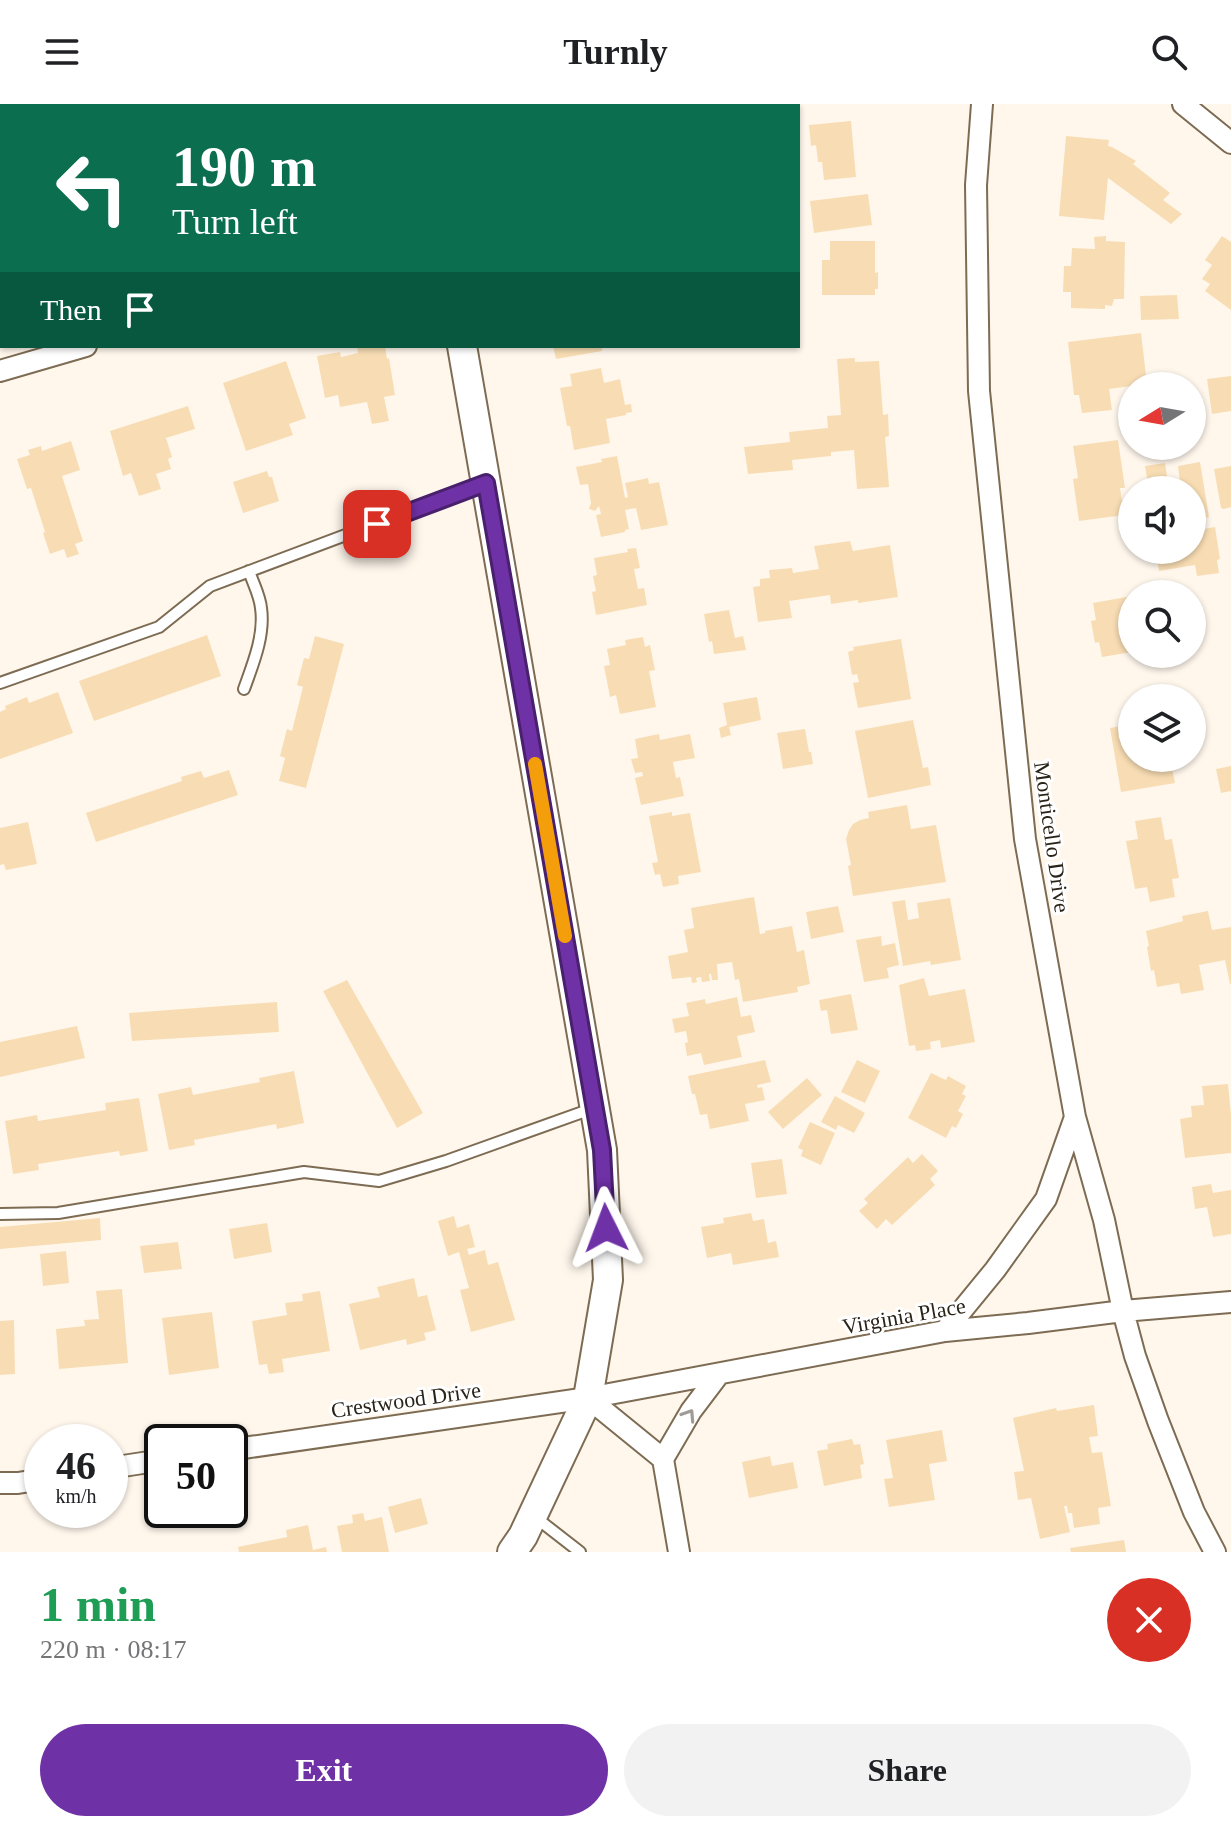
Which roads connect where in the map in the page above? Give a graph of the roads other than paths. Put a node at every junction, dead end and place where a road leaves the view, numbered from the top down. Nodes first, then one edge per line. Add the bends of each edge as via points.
1 (982, 104) edge
2 (1183, 104) edge
3 (1231, 143) edge
4 (79, 348) edge
5 (462, 348) edge
6 (0, 371) edge
7 (486, 483) junction
8 (249, 571) junction
9 (0, 683) edge
10 (244, 689) dead end
11 (594, 1108) junction
12 (1075, 1117) junction
13 (0, 1214) edge
14 (1231, 1302) edge
15 (1123, 1311) junction
16 (945, 1331) junction
17 (719, 1374) junction
18 (588, 1398) junction
19 (248, 1447) edge
20 (663, 1459) junction
21 (24, 1482) edge
22 (0, 1483) edge
23 (533, 1516) junction
24 (512, 1552) edge
25 (580, 1552) edge
26 (679, 1552) edge
27 (1215, 1552) edge

1 - 12 street, Monticello Drive via 976,185 979,391 1025,839
2 - 3 street
4 - 6 street
5 - 7 main road
7 - 8 lane
7 - 11 main road
8 - 9 lane via 210,586 159,627
8 - 10 lane via 262,625
11 - 13 lane via 379,1181 304,1172 58,1213
11 - 18 main road via 602,1150 608,1280
12 - 15 street, Monticello Drive
12 - 16 street via 1046,1199
14 - 15 street, Virginia Place
15 - 16 street, Virginia Place
15 - 27 street, Monticello Drive via 1158,1421
16 - 17 street, Virginia Place
17 - 18 street, Virginia Place
20 -> 17 street
18 - 19 street, Crestwood Drive
18 - 20 street
18 - 23 main road
20 - 26 street
21 - 22 street
23 - 24 main road
23 - 25 lane

